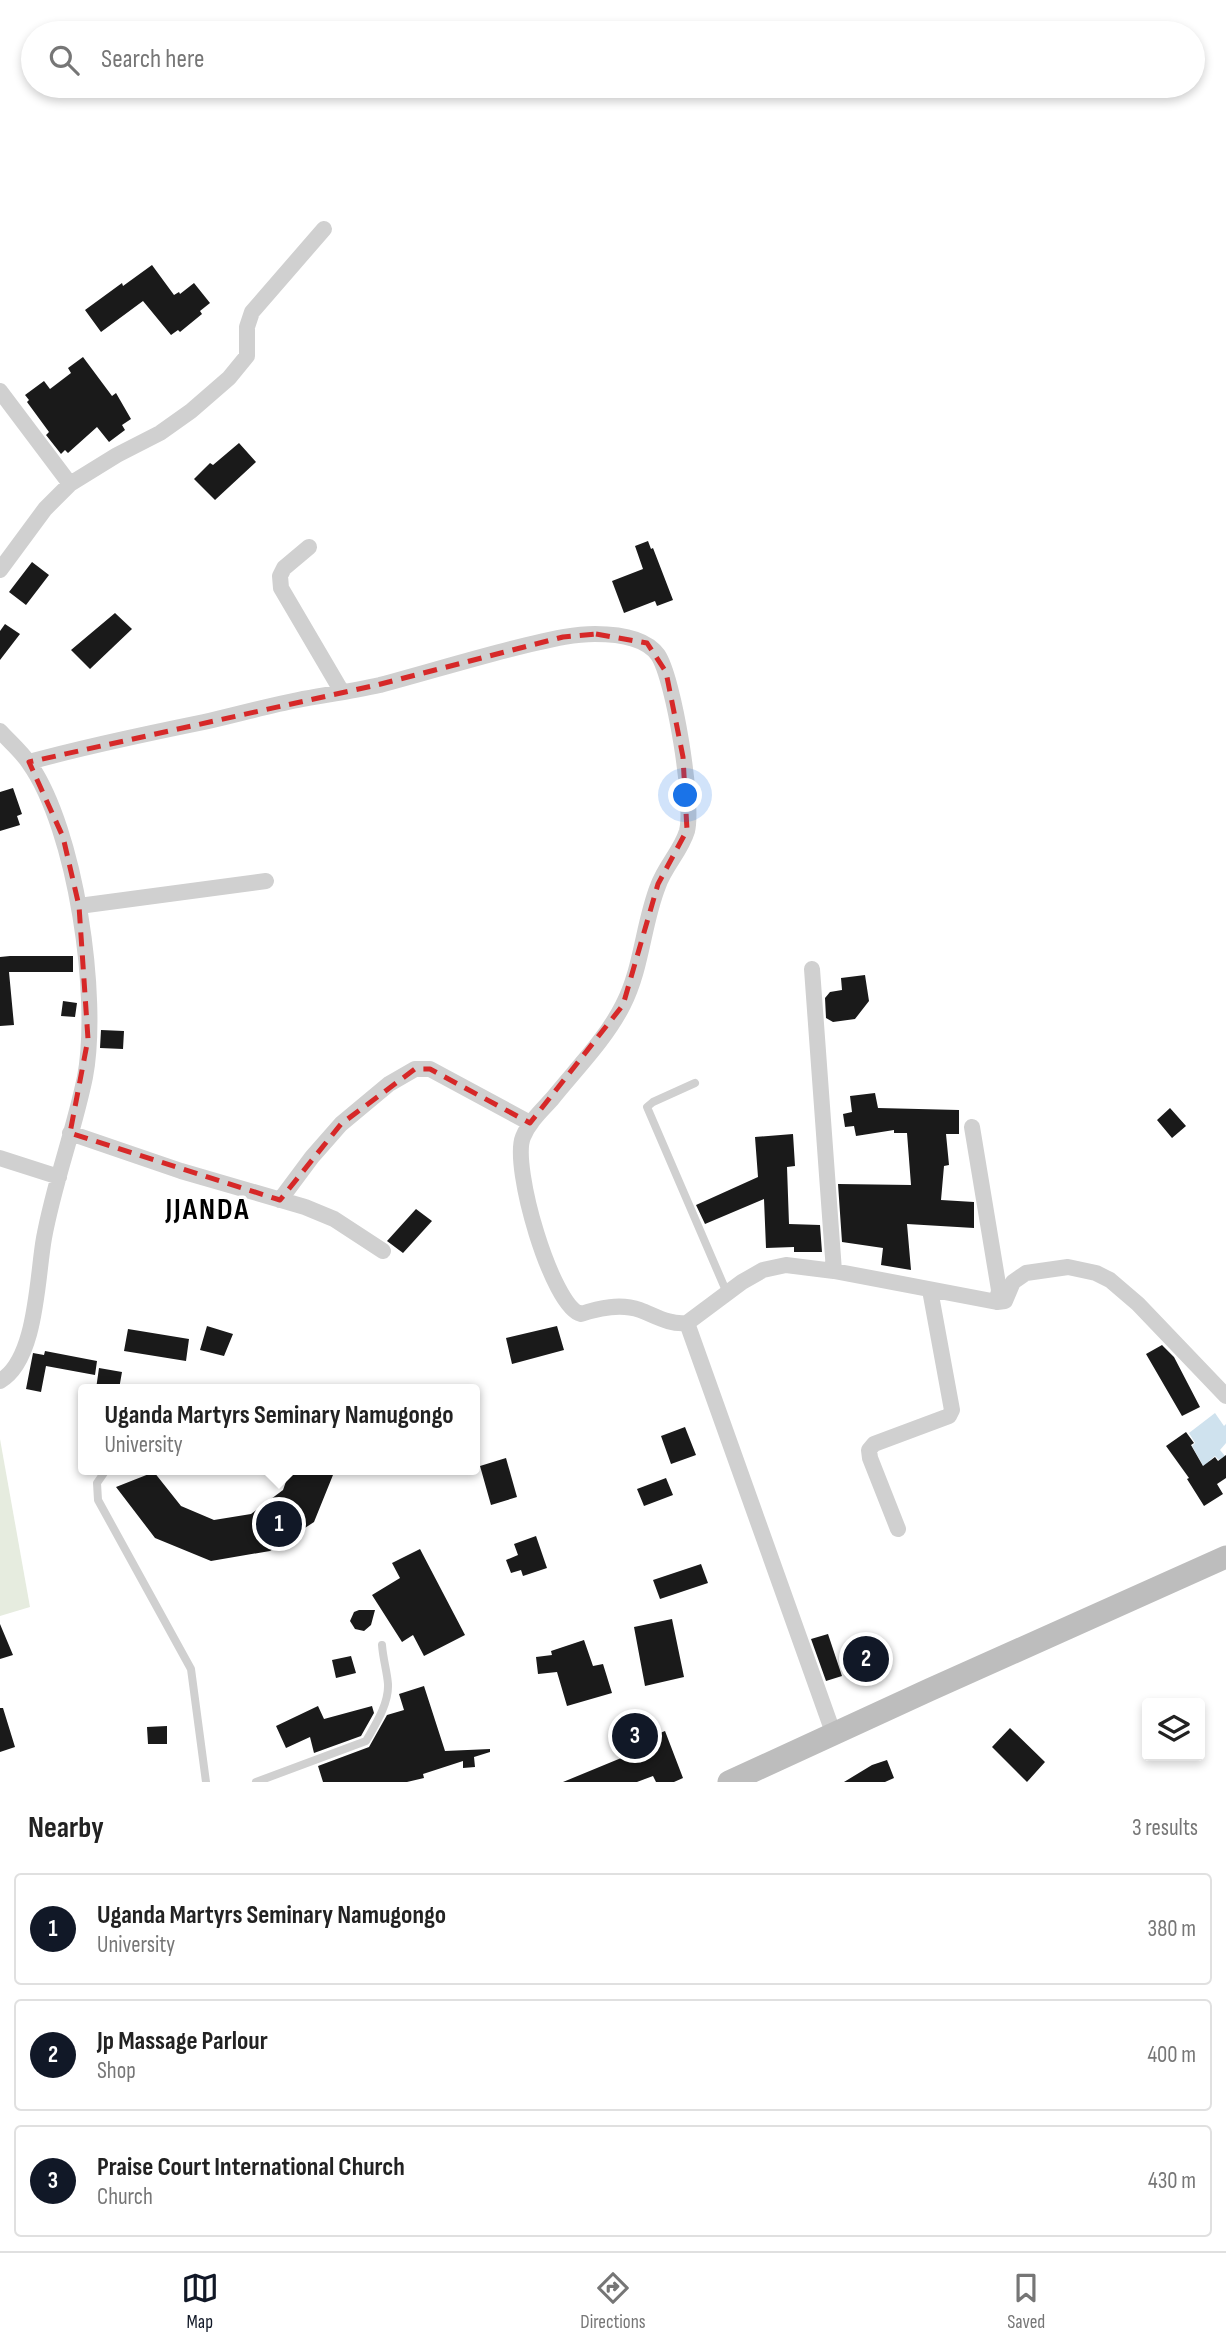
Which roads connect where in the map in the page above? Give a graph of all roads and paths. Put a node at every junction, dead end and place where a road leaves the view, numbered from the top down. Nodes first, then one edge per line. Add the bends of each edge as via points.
1 (324, 229) dead end
2 (0, 391) edge
3 (70, 484) junction
4 (309, 547) dead end
5 (0, 570) edge
6 (342, 692) junction
7 (0, 731) edge
8 (29, 762) junction
9 (266, 881) dead end
10 (79, 906) junction
11 (812, 969) dead end
12 (695, 1083) dead end
13 (530, 1123) junction
14 (972, 1127) dead end
15 (70, 1133) junction
16 (0, 1158) edge
17 (59, 1177) junction
18 (280, 1200) junction
19 (383, 1251) dead end
20 (834, 1271) junction
21 (930, 1290) junction
22 (727, 1293) junction
23 (998, 1302) junction
24 (687, 1323) junction
25 (0, 1381) edge
26 (1226, 1396) edge
27 (102, 1475) edge
28 (898, 1529) dead end
29 (1226, 1558) edge
30 (383, 1645) dead end
31 (834, 1735) junction
32 (206, 1782) edge
33 (256, 1782) edge
34 (729, 1782) edge

1 - 3 street via 252,313 247,356 229,378 160,433
2 - 3 street
3 - 5 street via 45,509
4 - 6 street via 284,568 279,576 281,588
6 - 8 street via 97,743
6 - 13 street via 563,637 597,634 647,643 666,672 683,757 687,830 658,884 623,1005
7 - 8 street
8 - 10 street via 63,837
9 - 10 street
10 - 15 street via 88,1039 85,1076
11 - 20 street
12 - 22 lane via 647,1107
13 - 18 street via 430,1069 415,1069 341,1124
13 - 24 street via 521,1140 523,1183 541,1247 569,1309 580,1314 625,1306 669,1322
14 - 23 street
15 - 17 street
15 - 18 street
16 - 17 street
17 - 25 street via 25,1347
18 - 19 street via 334,1219
20 - 21 street
20 - 22 street via 774,1266
21 - 23 street
21 - 28 street via 951,1410 948,1416 874,1444 869,1450
22 - 24 street
23 - 26 street via 1004,1301 1013,1282 1026,1273 1068,1267 1096,1273 1138,1304
24 - 31 street
27 - 32 lane via 96,1483 99,1500 191,1669
29 - 31 main road
30 - 33 lane via 388,1685 366,1741
31 - 34 main road

